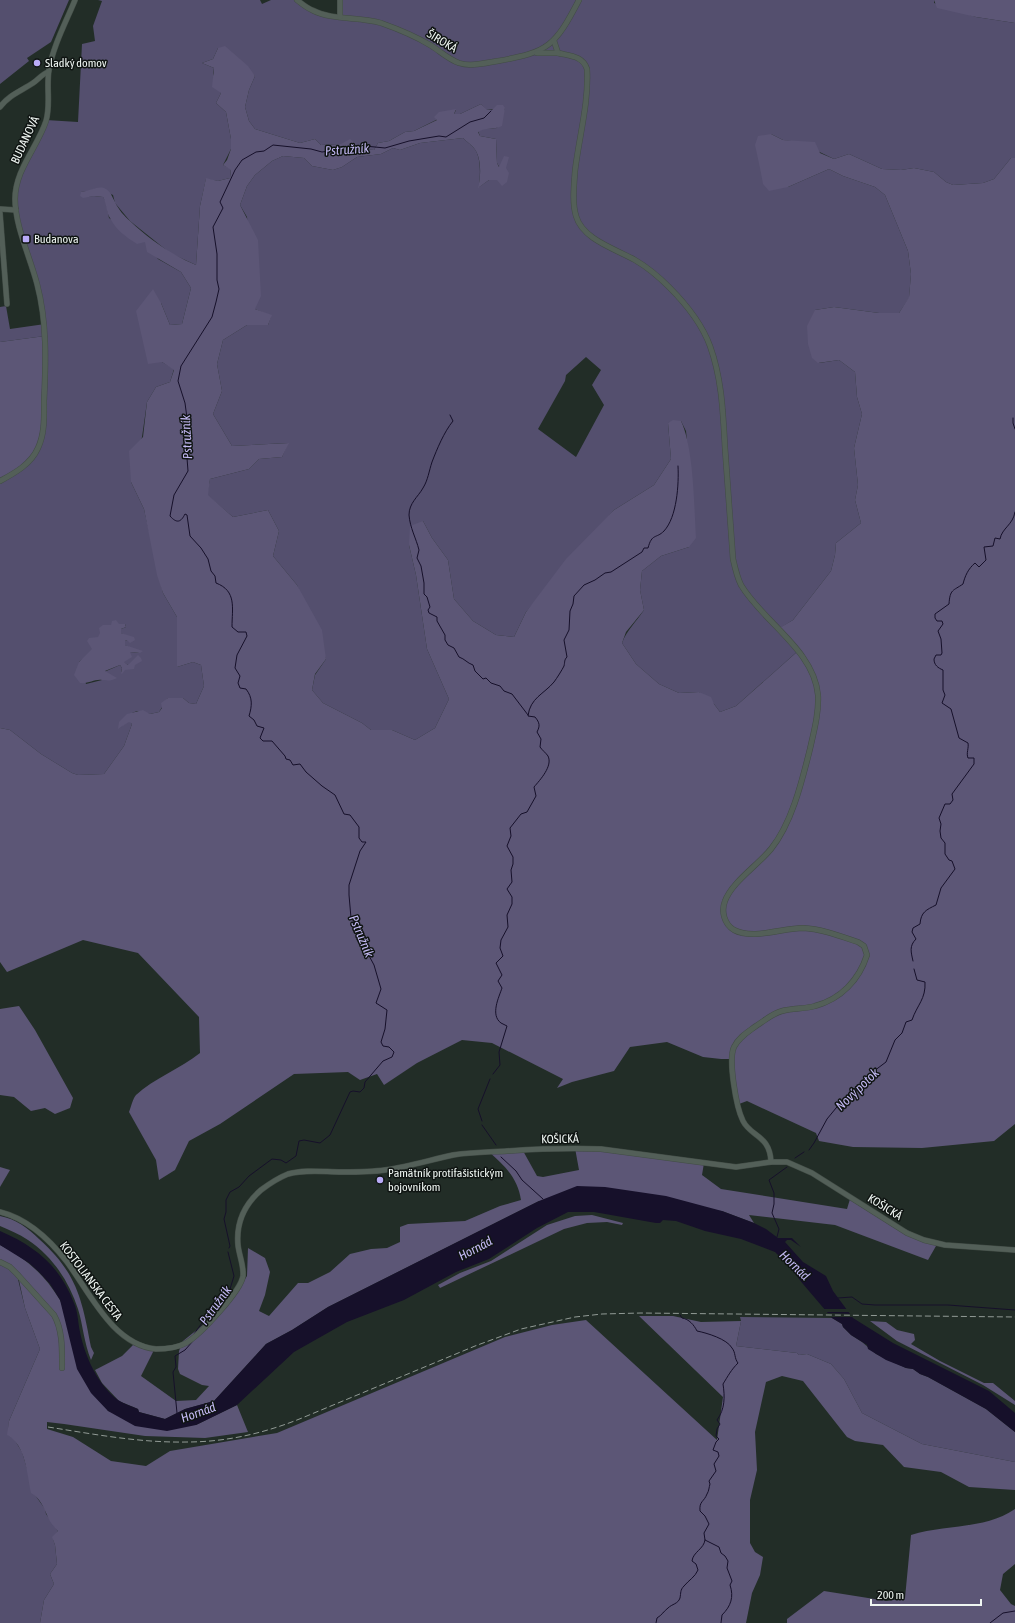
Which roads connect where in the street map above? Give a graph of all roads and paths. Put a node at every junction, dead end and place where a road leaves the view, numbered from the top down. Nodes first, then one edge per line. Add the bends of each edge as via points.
1 (75, 0) edge
2 (298, 0) edge
3 (340, 0) edge
4 (579, 0) edge
5 (340, 17) junction
6 (554, 41) junction
7 (535, 53) junction
8 (558, 53) junction
9 (48, 72) junction
10 (0, 107) edge
11 (0, 209) edge
12 (16, 210) junction
13 (0, 213) edge
14 (6, 304) dead end
15 (0, 481) edge
16 (771, 1162) junction
17 (0, 1212) edge
18 (1015, 1250) edge
19 (0, 1262) edge
20 (194, 1338) joint
21 (62, 1368) dead end

1 - 9 street, BUDANOVÁ
2 - 5 street, ŠIROKÁ via 314,11
3 - 5 street
4 - 6 street, ŠIROKÁ
5 - 7 street, ŠIROKÁ via 368,20 391,27 464,64 484,63
6 - 7 street, ŠIROKÁ
6 - 8 street
7 - 8 street
8 - 16 street via 577,57 584,62 588,78 574,185 576,218 588,234 636,261 668,286 701,328 710,346 722,405 736,574 752,600 809,666 818,695 818,710 794,806 772,848 729,892 723,912 725,922 734,930 762,933 814,929 858,942 864,946 867,955 857,977 844,992 815,1006 781,1011 743,1035 732,1052 733,1080 743,1121 768,1147
9 - 10 street via 14,93
9 - 12 street, BUDANOVÁ via 48,110 43,130 20,176
11 - 12 street
12 - 15 street, BUDANOVÁ via 39,291 45,325 44,426 41,442 34,455 18,470
13 - 14 street
16 - 18 street, KOŠICKÁ via 789,1163 812,1173 907,1233 924,1240 945,1245
16 - 20 street, KOŠICKÁ via 736,1167 580,1148 454,1155 378,1170 306,1171 290,1174 272,1182 250,1201 242,1214 238,1243 243,1277 229,1301
17 - 20 street, KOSTOLIANSKA CESTA via 22,1220 44,1237 66,1261 107,1320 130,1340 146,1347 166,1349 180,1346
19 - 21 street via 18,1274 54,1314 63,1351

